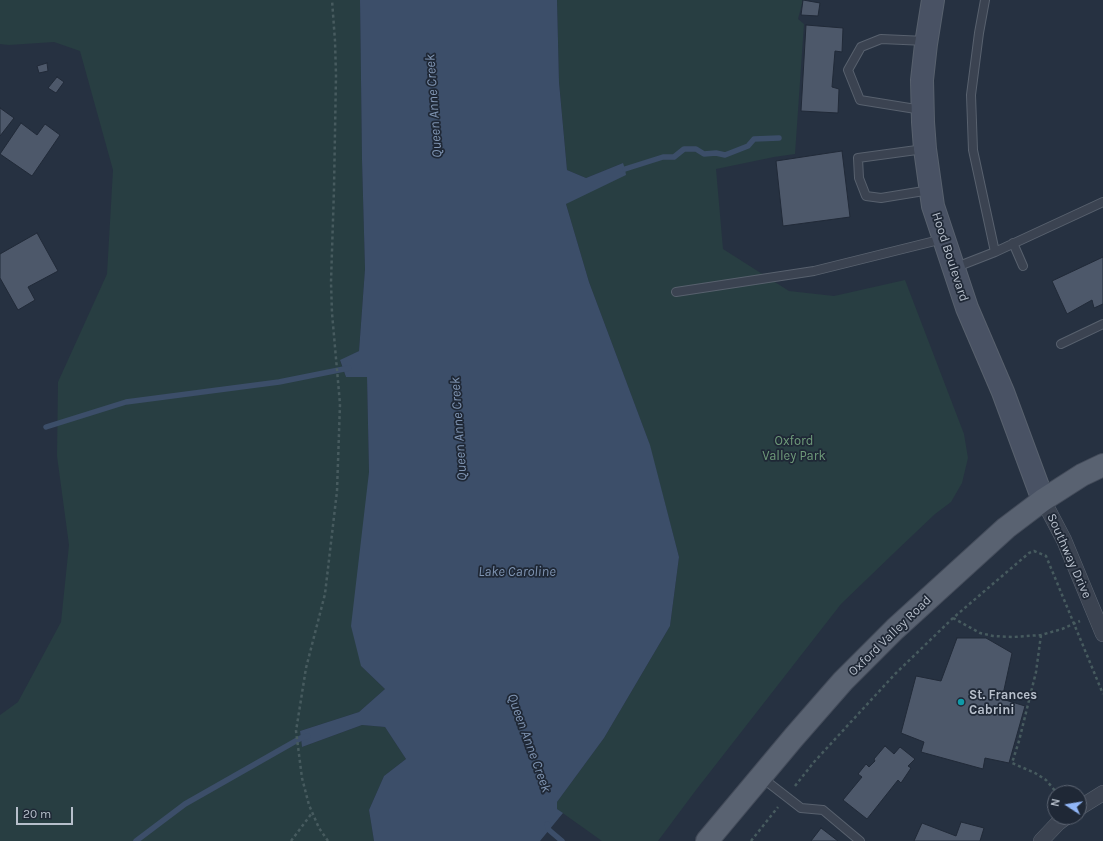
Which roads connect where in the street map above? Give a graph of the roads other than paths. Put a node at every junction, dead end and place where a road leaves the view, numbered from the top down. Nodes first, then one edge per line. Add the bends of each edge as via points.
1 (933, 0) edge
2 (985, 0) edge
3 (926, 41) junction
4 (923, 110) junction
5 (925, 149) junction
6 (930, 190) junction
7 (1103, 202) edge
8 (944, 239) junction
9 (1013, 244) junction
10 (995, 252) junction
11 (1023, 266) dead end
12 (953, 268) junction
13 (676, 292) dead end
14 (1103, 324) edge
15 (1061, 344) dead end
16 (1103, 465) edge
17 (1043, 500) junction
18 (1103, 634) edge
19 (760, 777) junction
20 (1103, 793) edge
21 (1087, 803) edge
22 (1056, 825) edge
23 (707, 841) edge
24 (860, 841) edge
25 (1041, 841) edge

1 - 3 street, Hood Boulevard
2 - 10 lane via 971,95 973,150
3 - 4 street, Hood Boulevard via 922,80
3 - 4 lane via 881,39 861,47 848,70 860,100
4 - 5 street, Hood Boulevard
5 - 6 street, Hood Boulevard
5 - 6 lane via 858,158 859,178 866,196 881,198
6 - 8 street, Hood Boulevard
7 - 9 lane
8 - 12 street, Hood Boulevard
8 - 13 lane via 814,271
9 - 10 lane
9 - 11 lane
10 - 12 lane
12 - 17 street, Hood Boulevard
14 - 15 lane
16 - 17 main road, Oxford Valley Road
17 - 18 street, Southway Drive via 1064,540
17 - 19 main road, Oxford Valley Road via 1006,528 895,628 843,681
19 - 23 main road, Oxford Valley Road
19 - 24 lane via 801,808 823,810
20 - 21 street
22 - 25 street

